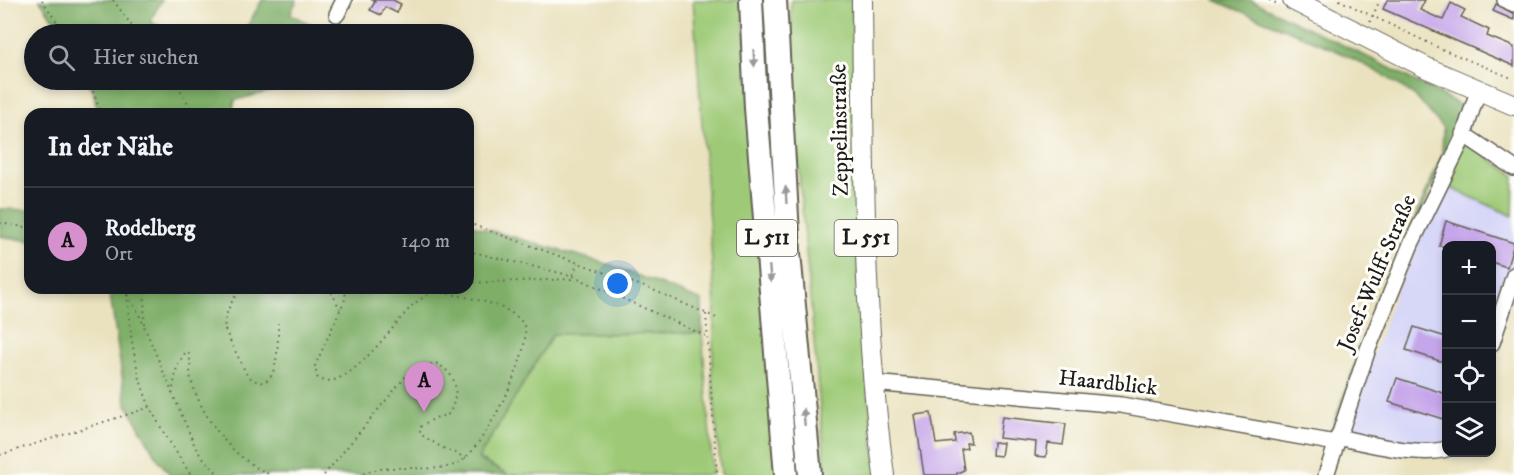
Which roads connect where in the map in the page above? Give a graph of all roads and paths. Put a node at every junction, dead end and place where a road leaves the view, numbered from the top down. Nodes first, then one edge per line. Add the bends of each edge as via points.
1 (42, 0) edge
2 (114, 0) edge
3 (751, 0) edge
4 (775, 0) edge
5 (862, 0) edge
6 (1293, 0) edge
7 (1339, 0) edge
8 (1505, 0) edge
9 (1514, 4) edge
10 (58, 24) edge
11 (131, 24) edge
12 (1514, 79) edge
13 (94, 90) edge
14 (181, 90) edge
15 (1478, 91) junction
16 (1514, 105) edge
17 (100, 108) edge
18 (191, 108) edge
19 (1464, 134) junction
20 (1514, 168) edge
21 (0, 223) edge
22 (474, 225) edge
23 (24, 227) edge
24 (474, 252) edge
25 (578, 263) junction
26 (1514, 275) edge
27 (573, 276) junction
28 (474, 283) edge
29 (145, 294) edge
30 (236, 294) edge
31 (332, 294) edge
32 (345, 294) edge
33 (429, 294) edge
34 (448, 294) edge
35 (127, 295) joint
36 (340, 309) junction
37 (706, 314) junction
38 (719, 319) dead end
39 (278, 323) dead end
40 (144, 327) junction
41 (1496, 329) edge
42 (708, 337) junction
43 (872, 383) junction
44 (172, 394) junction
45 (151, 407) junction
46 (1337, 440) junction
47 (1442, 451) edge
48 (0, 455) edge
49 (466, 458) junction
50 (191, 475) edge
51 (219, 475) edge
52 (271, 475) edge
53 (324, 475) edge
54 (362, 475) edge
55 (717, 475) edge
56 (786, 475) edge
57 (810, 475) edge
58 (884, 475) edge
59 (1326, 475) edge

1 - 10 path
2 - 11 path
3 -> 56 highway, L 511
57 -> 4 highway, L 511 via 789,253
5 - 43 main road, Zeppelinstraße / L 551
6 - 15 main road
7 - 12 path
8 - 9 street
13 - 17 path
14 - 18 path
15 - 16 main road
15 - 19 street, Josef-Wulff-Straße
19 - 20 street
19 - 46 street, Josef-Wulff-Straße via 1411,244 1368,349
21 - 23 path
22 - 25 path
24 - 27 path
25 - 27 path
25 - 37 path
26 - 41 street
27 - 28 path
27 - 42 path
29 - 40 path
30 - 39 path via 224,328 253,380 268,380 276,368
31 - 36 path
32 - 36 path
33 - 36 path via 415,303 342,378 323,381 317,377 315,366
34 - 49 path via 493,304 524,325 518,368 498,409
35 - 40 path
35 - 45 path via 132,345
37 - 38 path
37 - 42 path
40 - 44 path
42 - 55 path
43 - 46 street, Haardblick via 1121,405
43 - 58 main road, Zeppelinstraße / L 551
44 - 51 path via 197,451
44 - 52 path via 177,366 188,352 194,386 225,442 251,466
45 - 48 path
45 - 50 path
46 - 47 street, Haardblick
46 - 59 street, Josef-Wulff-Straße
49 - 53 path via 420,434 420,427 449,414 456,390 451,373 436,363 419,367 406,376
49 - 54 path via 456,464

